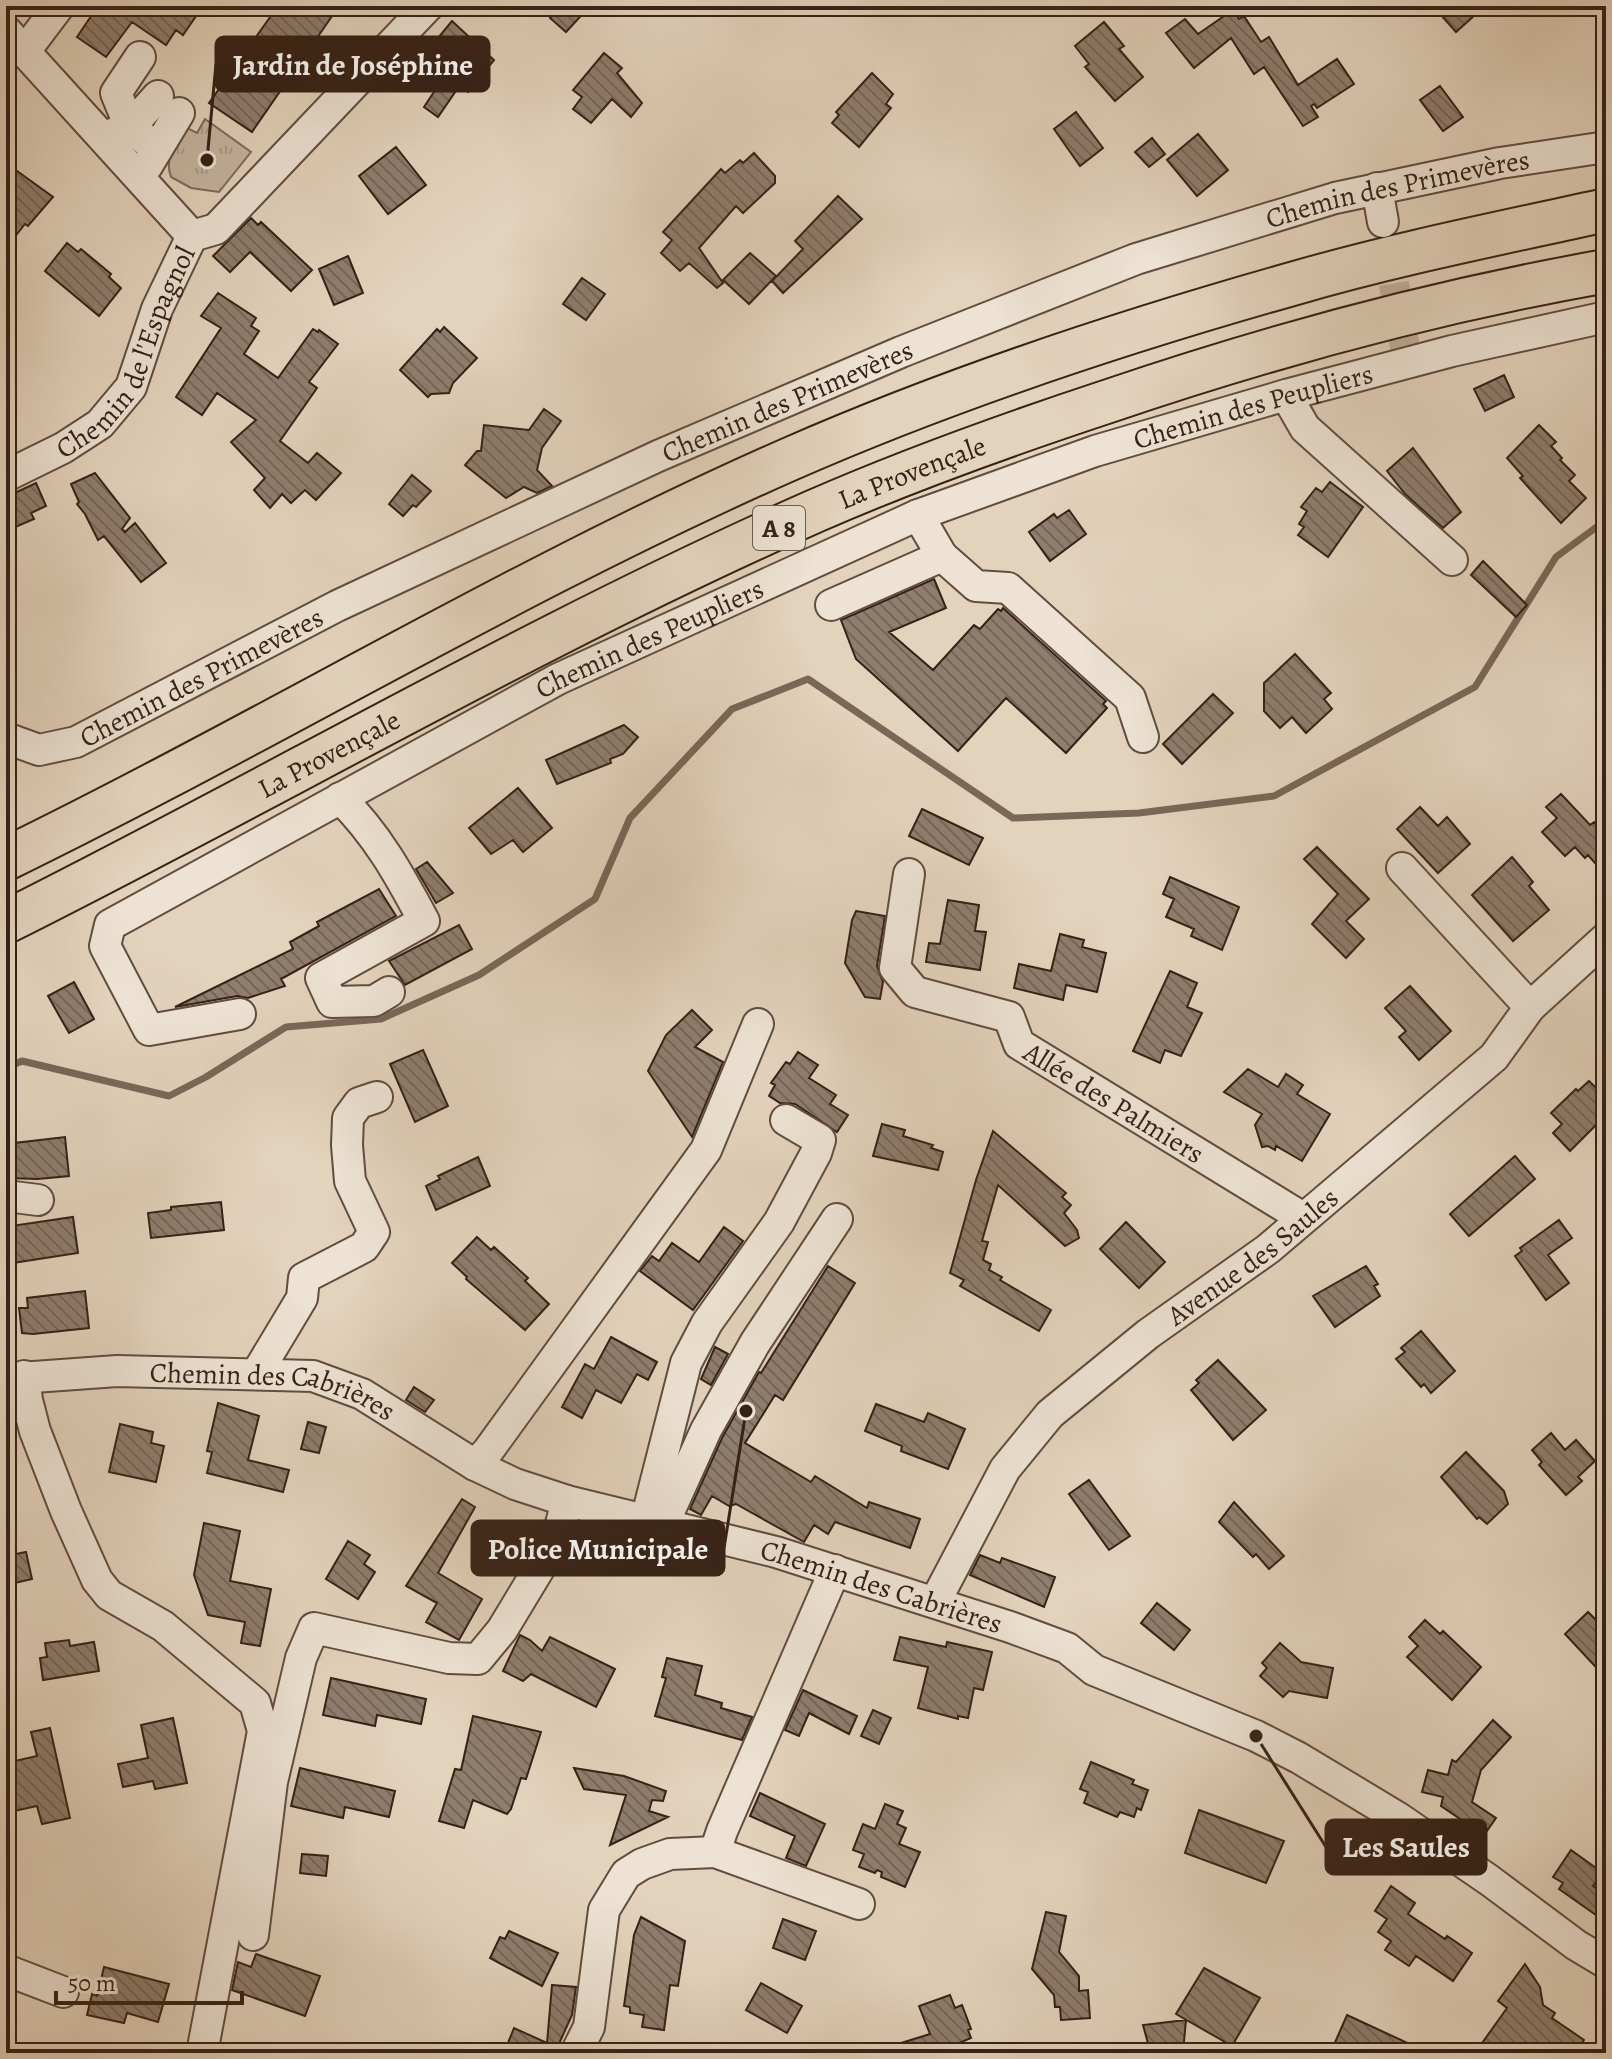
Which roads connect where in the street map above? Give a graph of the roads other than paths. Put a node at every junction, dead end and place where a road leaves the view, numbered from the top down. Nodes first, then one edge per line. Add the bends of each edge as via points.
1 (59, 6) edge
2 (428, 6) edge
3 (15, 41) edge
4 (140, 57) dead end
5 (116, 132) junction
6 (1606, 147) edge
7 (157, 149) junction
8 (139, 178) junction
9 (1377, 188) junction
10 (1606, 210) edge
11 (1383, 222) tunnel mouth
12 (192, 236) junction
13 (1606, 271) edge
14 (1606, 317) edge
15 (1286, 395) junction
16 (6, 476) edge
17 (918, 515) junction
18 (942, 556) junction
19 (1452, 560) dead end
20 (831, 605) dead end
21 (1143, 737) dead end
22 (6, 738) edge
23 (340, 798) junction
24 (6, 859) edge
25 (1402, 868) dead end
26 (909, 874) dead end
27 (6, 922) edge
28 (1606, 938) edge
29 (389, 992) dead end
30 (1530, 1007) junction
31 (240, 1014) dead end
32 (758, 1024) dead end
33 (377, 1097) dead end
34 (786, 1120) dead end
35 (6, 1196) edge
36 (38, 1200) dead end
37 (1303, 1218) junction
38 (837, 1219) dead end
39 (257, 1373) junction
40 (15, 1378) edge
41 (475, 1465) junction
42 (567, 1501) junction
43 (655, 1522) junction
44 (835, 1570) junction
45 (935, 1602) junction
46 (715, 1852) junction
47 (859, 1904) dead end
48 (253, 1935) dead end
49 (1606, 1963) edge
50 (6, 1970) edge
51 (63, 1992) dead end
52 (204, 2053) edge
53 (576, 2053) edge

1 - 3 street
2 - 12 street, Chemin de l'Espagnol via 216,229
3 - 5 street
4 - 5 street via 116,93
5 - 7 street
5 - 7 street via 169,105
5 - 8 street
6 - 9 street, Chemin des Primevères
7 - 8 street
8 - 12 street
9 - 11 street
9 - 22 street, Chemin des Primevères via 1136,259 901,352 658,456 337,606 76,742 39,750
10 - 24 highway, La Provençale / A 8 via 1293,283 969,388 807,452 619,539
12 - 16 street, Chemin de l'Espagnol via 157,309 131,387 100,424
13 - 27 highway, La Provençale / A 8 via 1340,329 1163,382 1001,437 816,511 614,607
14 - 15 street, Chemin des Peupliers via 1406,355
15 - 17 street, Chemin des Peupliers via 1095,451
15 - 19 street via 1305,428
17 - 18 street
17 - 23 street, Chemin des Peupliers via 558,679
18 - 20 street
18 - 21 street via 976,586 1008,588 1130,698
23 - 29 street via 393,862 424,921 321,978 332,1002 374,1001
23 - 31 street, Chemin des Peupliers via 110,925 105,946 149,1030
25 - 30 street
26 - 37 street, Allée des Palmiers via 895,968 915,992 1009,1017 1019,1044
28 - 30 street, Avenue des Saules
30 - 37 street, Avenue des Saules via 1494,1057
32 - 41 street via 706,1150
33 - 39 street via 359,1103 348,1118 347,1145 350,1181 374,1232 364,1247 304,1278 302,1298
34 - 43 street via 820,1140 816,1153 779,1222 707,1323 686,1363
35 - 36 street
37 - 45 street, Avenue des Saules via 1050,1414 1005,1469
38 - 43 street via 755,1343
39 - 40 street, Chemin des Cabrières via 117,1371
39 - 41 street, Chemin des Cabrières via 313,1376 362,1394
40 - 52 street via 97,1580 109,1595 163,1626 255,1703 263,1731
41 - 42 street, Chemin des Cabrières
42 - 43 street, Chemin des Cabrières
42 - 48 street via 557,1539 502,1630 478,1659 449,1658 314,1628 301,1658 272,1782
43 - 44 street, Chemin des Cabrières
44 - 45 street, Chemin des Cabrières
44 - 46 street
45 - 49 street, Chemin des Cabrières via 1067,1648 1094,1670 1299,1758 1397,1817
46 - 47 street
46 - 53 street via 670,1854 626,1874 604,1910 589,2027
50 - 51 street

